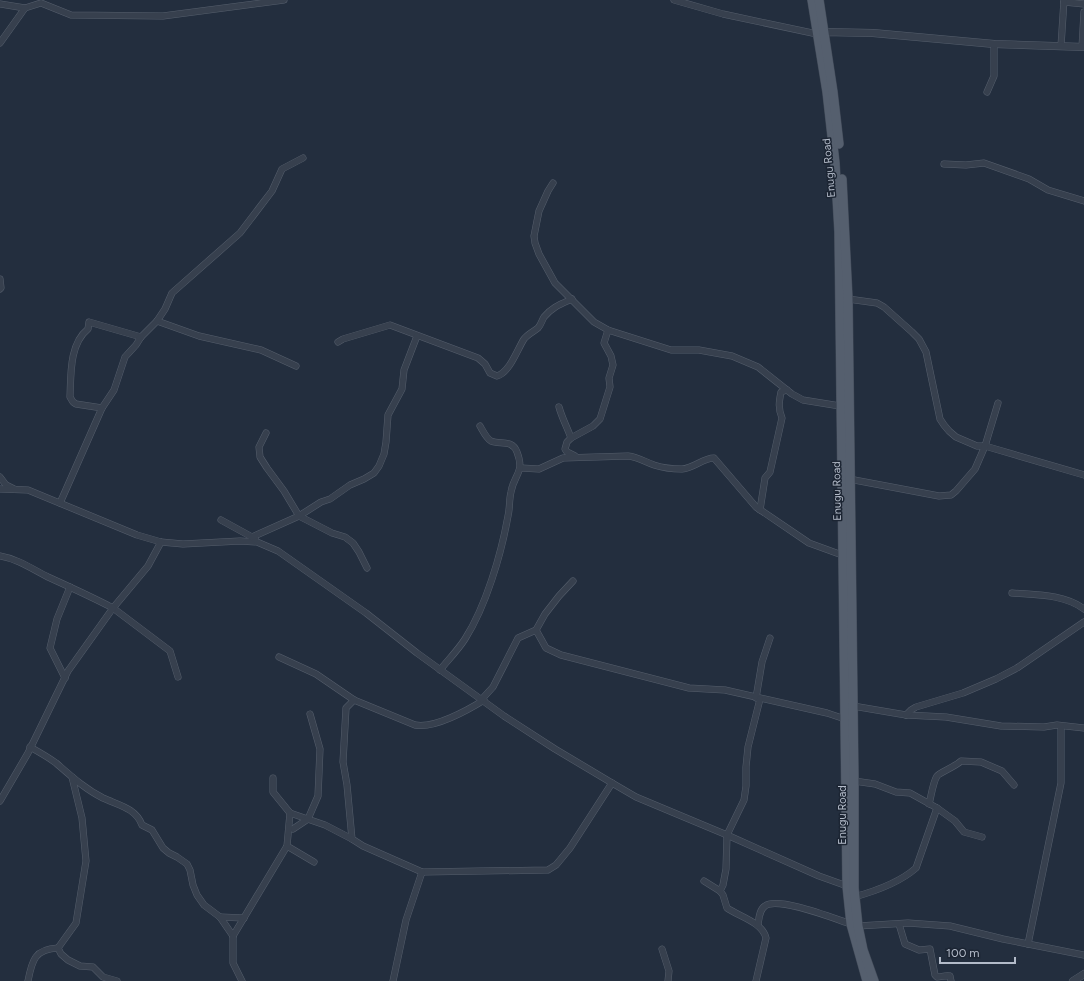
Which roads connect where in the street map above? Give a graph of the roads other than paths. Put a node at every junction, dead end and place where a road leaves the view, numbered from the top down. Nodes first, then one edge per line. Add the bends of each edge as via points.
1 (284, 0) edge
2 (674, 0) edge
3 (812, 0) edge
4 (819, 0) edge
5 (1064, 1) edge
6 (41, 2) edge
7 (0, 4) edge
8 (1084, 4) edge
9 (25, 8) junction
10 (1084, 12) edge
11 (820, 33) junction
12 (0, 43) edge
13 (994, 44) junction
14 (1061, 46) junction
15 (1083, 47) edge
16 (987, 92) dead end
17 (303, 158) dead end
18 (944, 164) dead end
19 (553, 183) dead end
20 (1084, 201) edge
21 (0, 279) edge
22 (0, 289) edge
23 (572, 299) junction
24 (848, 299) junction
25 (157, 321) junction
26 (608, 330) junction
27 (417, 336) junction
28 (141, 337) junction
29 (338, 342) dead end
30 (296, 366) dead end
31 (787, 390) junction
32 (998, 403) dead end
33 (840, 406) junction
34 (559, 407) dead end
35 (102, 408) junction
36 (480, 426) dead end
37 (266, 433) dead end
38 (571, 438) junction
39 (986, 446) junction
40 (578, 457) junction
41 (521, 468) junction
42 (1084, 476) edge
43 (0, 477) edge
44 (849, 479) junction
45 (0, 489) edge
46 (16, 490) junction
47 (60, 503) junction
48 (760, 510) junction
49 (299, 516) junction
50 (221, 520) dead end
51 (252, 537) junction
52 (161, 542) junction
53 (257, 542) junction
54 (842, 555) junction
55 (0, 556) edge
56 (367, 568) dead end
57 (573, 581) dead end
58 (70, 587) junction
59 (1012, 593) dead end
60 (113, 608) junction
61 (1084, 609) edge
62 (1084, 622) edge
63 (536, 630) junction
64 (770, 638) dead end
65 (279, 657) dead end
66 (440, 670) junction
67 (178, 677) dead end
68 (64, 678) junction
69 (758, 698) junction
70 (354, 700) junction
71 (483, 700) junction
72 (853, 706) junction
73 (310, 714) dead end
74 (906, 715) junction
75 (845, 719) junction
76 (1061, 726) junction
77 (1084, 728) edge
78 (30, 747) junction
79 (72, 777) junction
80 (273, 778) dead end
81 (854, 781) junction
82 (612, 783) junction
83 (1014, 785) dead end
84 (0, 801) edge
85 (929, 804) junction
86 (936, 808) junction
87 (290, 813) junction
88 (308, 819) junction
89 (292, 829) dead end
90 (727, 835) junction
91 (982, 837) dead end
92 (352, 839) junction
93 (288, 846) junction
94 (314, 862) dead end
95 (422, 872) junction
96 (704, 881) dead end
97 (847, 886) junction
98 (720, 891) junction
99 (854, 897) junction
100 (220, 918) junction
101 (244, 918) junction
102 (899, 924) junction
103 (758, 925) junction
104 (855, 925) junction
105 (233, 936) junction
106 (1028, 944) junction
107 (58, 948) junction
108 (662, 949) dead end
109 (1084, 955) edge
110 (1084, 974) edge
111 (240, 980) edge
112 (28, 981) edge
113 (117, 981) edge
114 (393, 981) edge
115 (668, 981) edge
116 (756, 981) edge
117 (867, 981) edge
118 (874, 981) edge
119 (951, 981) edge
120 (1073, 981) edge

1 - 6 street via 163,16 71,15
2 - 11 street via 723,14
3 - 11 main road
4 - 11 main road, Enugu Road
5 - 8 street
5 - 14 street
6 - 9 street
7 - 9 street
9 - 12 street
10 - 15 street
11 - 13 street via 873,33
11 - 24 main road, Enugu Road via 833,92 841,162
11 - 33 main road via 835,163 839,232
13 - 14 street
13 - 16 street via 994,76
14 - 15 street
17 - 25 street via 282,169 272,191 240,233 172,293
18 - 20 street via 984,163 1029,179 1048,190
19 - 23 street via 539,212 535,243 555,283
21 - 22 street
23 - 26 street via 594,322
23 - 27 street via 554,307 538,328 524,339 511,362 497,376 490,373 478,358
24 - 39 street via 877,303 919,339 926,352 940,419 956,437 977,446
24 - 44 main road, Enugu Road
25 - 28 street
25 - 30 street via 199,336 262,350
26 - 31 street via 671,350 699,350 732,356 758,367
26 - 38 street via 604,343 613,365 609,378 610,387 600,419 593,426
27 - 29 street via 388,325
27 - 49 street via 404,370 402,389 388,415 384,454 379,466 364,479
28 - 35 street via 125,357 114,390
28 - 35 street via 89,322 88,329 77,344 72,361 70,397 76,404
31 - 33 street via 803,400
31 - 48 street via 780,392 778,410 782,418 770,472 765,478
32 - 39 street
33 - 54 main road
34 - 38 street
35 - 47 street
36 - 41 street via 486,437 492,441 509,443 515,447
37 - 49 street via 259,447 260,457
38 - 40 street via 565,449
39 - 42 street
39 - 44 street via 975,469 951,495 939,496
40 - 41 street via 563,458 539,469
40 - 48 street via 637,457 655,466 674,469 691,467 714,458
41 - 66 street via 511,490 508,516 490,587 464,641
43 - 46 street via 6,485
44 - 72 main road, Enugu Road
45 - 46 street
46 - 47 street via 28,490
47 - 52 street via 137,535
48 - 54 street via 809,543
49 - 51 street
49 - 56 street via 353,543
50 - 51 street
51 - 53 street
52 - 53 street
52 - 60 street via 148,566
53 - 66 street via 278,551 299,565
54 - 75 main road
55 - 58 street via 11,558
57 - 63 street via 559,596
58 - 60 street
58 - 68 street via 57,619 50,648
59 - 61 street via 1072,601
60 - 67 street via 170,651
60 - 68 street
62 - 74 street via 1017,668 963,693 916,707
63 - 69 street via 546,648 561,655 689,688 725,690
63 - 71 street via 518,638 493,687
64 - 69 street via 762,662
65 - 70 street via 316,674
66 - 71 street
68 - 78 street
69 - 75 street
69 - 90 street via 748,747 744,800
70 - 71 street via 420,726 464,713
70 - 92 street via 346,708 343,762
71 - 82 street via 555,749
72 - 74 street
72 - 81 main road, Enugu Road
73 - 88 street via 320,753 318,796
74 - 76 street via 946,717 1001,726
75 - 97 main road
76 - 77 street
76 - 106 street via 1061,783
78 - 79 street via 55,762
78 - 84 street
79 - 100 street via 99,796 130,810 142,826 152,830 163,848 186,864 197,895 204,905
79 - 107 street via 82,818 86,861 76,923
80 - 87 street via 273,792
81 - 85 street via 910,793
81 - 99 main road, Enugu Road
82 - 90 street via 636,797
82 - 95 street via 570,848 556,865 548,870
83 - 85 street via 1002,771 981,762 961,761 956,767 937,776
85 - 86 street
86 - 91 street via 955,821 964,832
86 - 99 street via 916,868 908,875 874,892
87 - 88 street
87 - 93 street
88 - 89 street
88 - 92 street
90 - 97 street
90 - 98 street via 726,869
92 - 95 street
93 - 94 street
93 - 101 street
95 - 114 street via 406,920
96 - 98 street
97 - 104 main road
98 - 103 street via 727,908
99 - 104 main road, Enugu Road
100 - 101 street
100 - 105 street
101 - 105 street
102 - 104 street
102 - 106 street via 950,926
102 - 119 street via 905,944 919,950 930,949 936,977 950,976
103 - 104 street via 763,906 773,904 811,910
103 - 116 street via 766,938
104 - 117 main road
104 - 118 main road, Enugu Road
105 - 111 street via 233,963
106 - 109 street
107 - 112 street via 48,948 39,952
107 - 113 street via 68,960 80,966 93,967 103,977
108 - 115 street via 669,971
110 - 120 street

